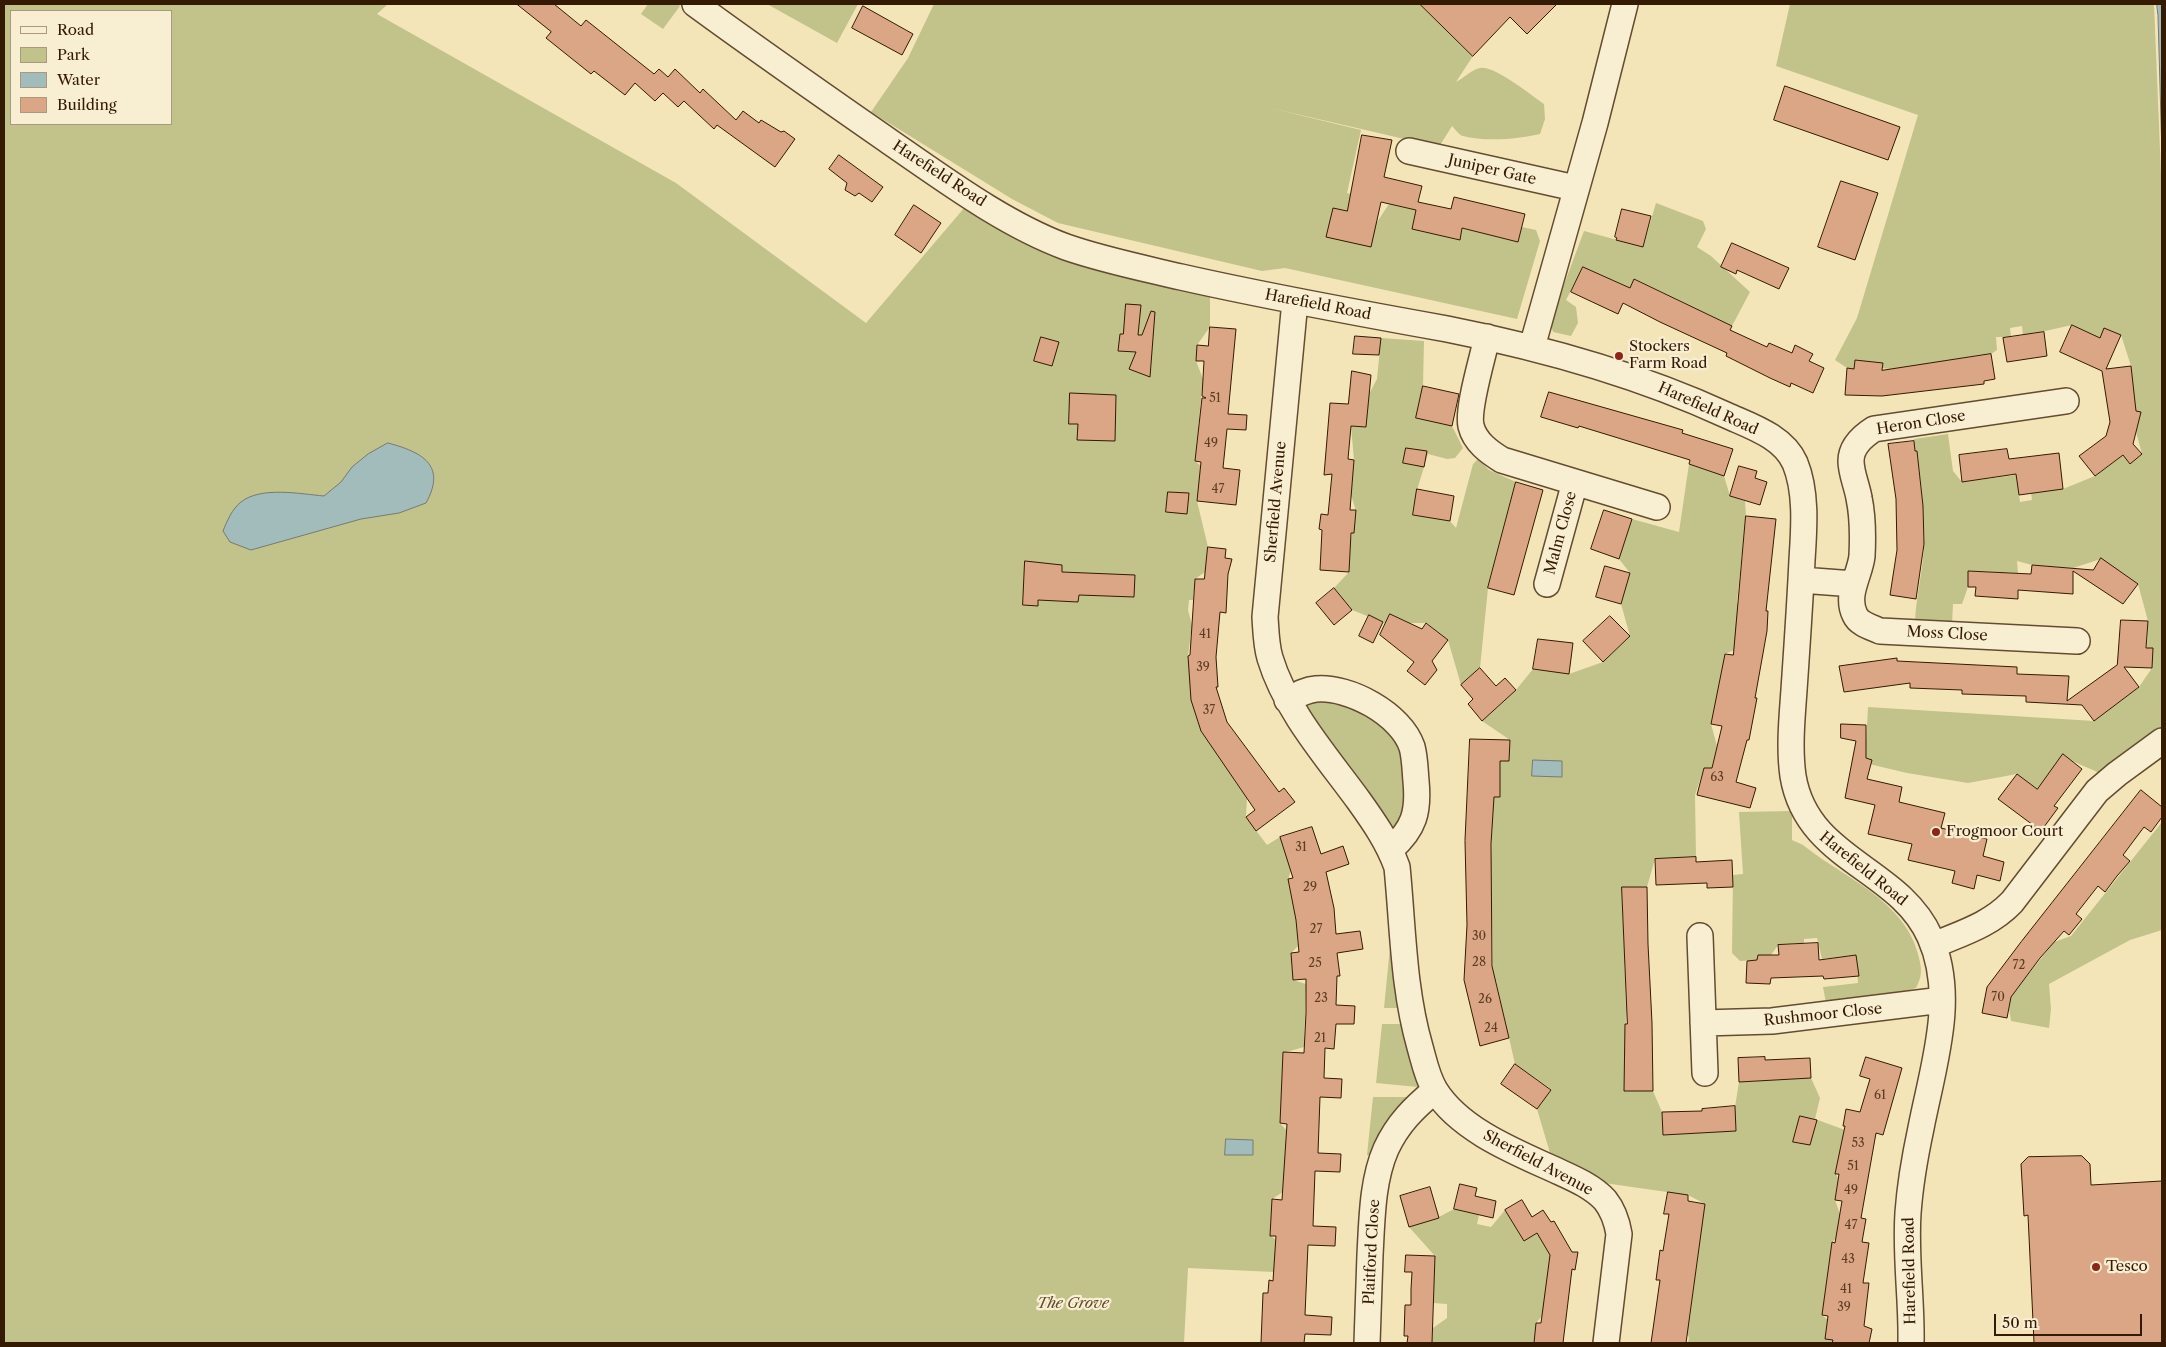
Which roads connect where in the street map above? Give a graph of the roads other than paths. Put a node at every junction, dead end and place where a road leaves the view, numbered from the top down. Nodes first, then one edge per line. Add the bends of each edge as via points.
1 (695, 4) edge
2 (1626, 4) edge
3 (1409, 151) dead end
4 (1575, 188) junction
5 (1295, 301) junction
6 (1487, 337) junction
7 (1532, 347) junction
8 (2066, 401) dead end
9 (1575, 482) junction
10 (1657, 507) dead end
11 (1801, 580) junction
12 (1547, 584) dead end
13 (1854, 584) junction
14 (2077, 641) dead end
15 (1287, 700) junction
16 (2162, 741) edge
17 (1390, 849) junction
18 (1700, 936) dead end
19 (1934, 945) junction
20 (1942, 1000) junction
21 (1703, 1023) junction
22 (1704, 1073) dead end
23 (1435, 1090) junction
24 (1367, 1343) edge
25 (1606, 1343) edge
26 (1911, 1343) edge

1 - 5 street, Harefield Road via 930,170 1015,222 1063,246 1122,263
2 - 4 street
3 - 4 street, Juniper Gate
4 - 7 street
5 - 6 street, Harefield Road
5 - 15 street, Sherfield Avenue via 1265,617 1270,659
6 - 7 street, Harefield Road
6 - 9 street, Malm Close via 1472,406 1471,425 1477,438 1484,448 1502,460
7 - 11 street, Harefield Road via 1608,368 1662,388 1777,441 1796,465 1800,485 1803,509
8 - 13 street, Heron Close via 1874,429 1864,435 1855,446 1851,460 1863,528 1862,558
9 - 10 street, Malm Close
9 - 12 street, Malm Close
11 - 13 street
11 - 19 street, Harefield Road via 1792,725 1793,775 1799,799 1816,831 1901,898 1927,929
13 - 14 street, Moss Close via 1852,604 1855,617 1880,631
15 - 17 street, Sherfield Avenue
15 - 17 street via 1306,691 1330,689 1362,699 1385,712 1397,725 1411,746 1417,791 1410,830
16 - 19 street via 2097,791 1999,915 1984,925
17 - 23 street, Sherfield Avenue via 1397,867 1406,984 1415,1029
18 - 21 street
19 - 20 street, Harefield Road
20 - 21 street, Rushmoor Close via 1772,1021
20 - 26 street, Harefield Road via 1938,1042 1908,1209
21 - 22 street
23 - 24 street, Plaitford Close via 1412,1110 1398,1128 1386,1150 1378,1177 1372,1208
23 - 25 street, Sherfield Avenue via 1475,1129 1505,1148 1579,1182 1604,1199 1616,1220 1619,1234

